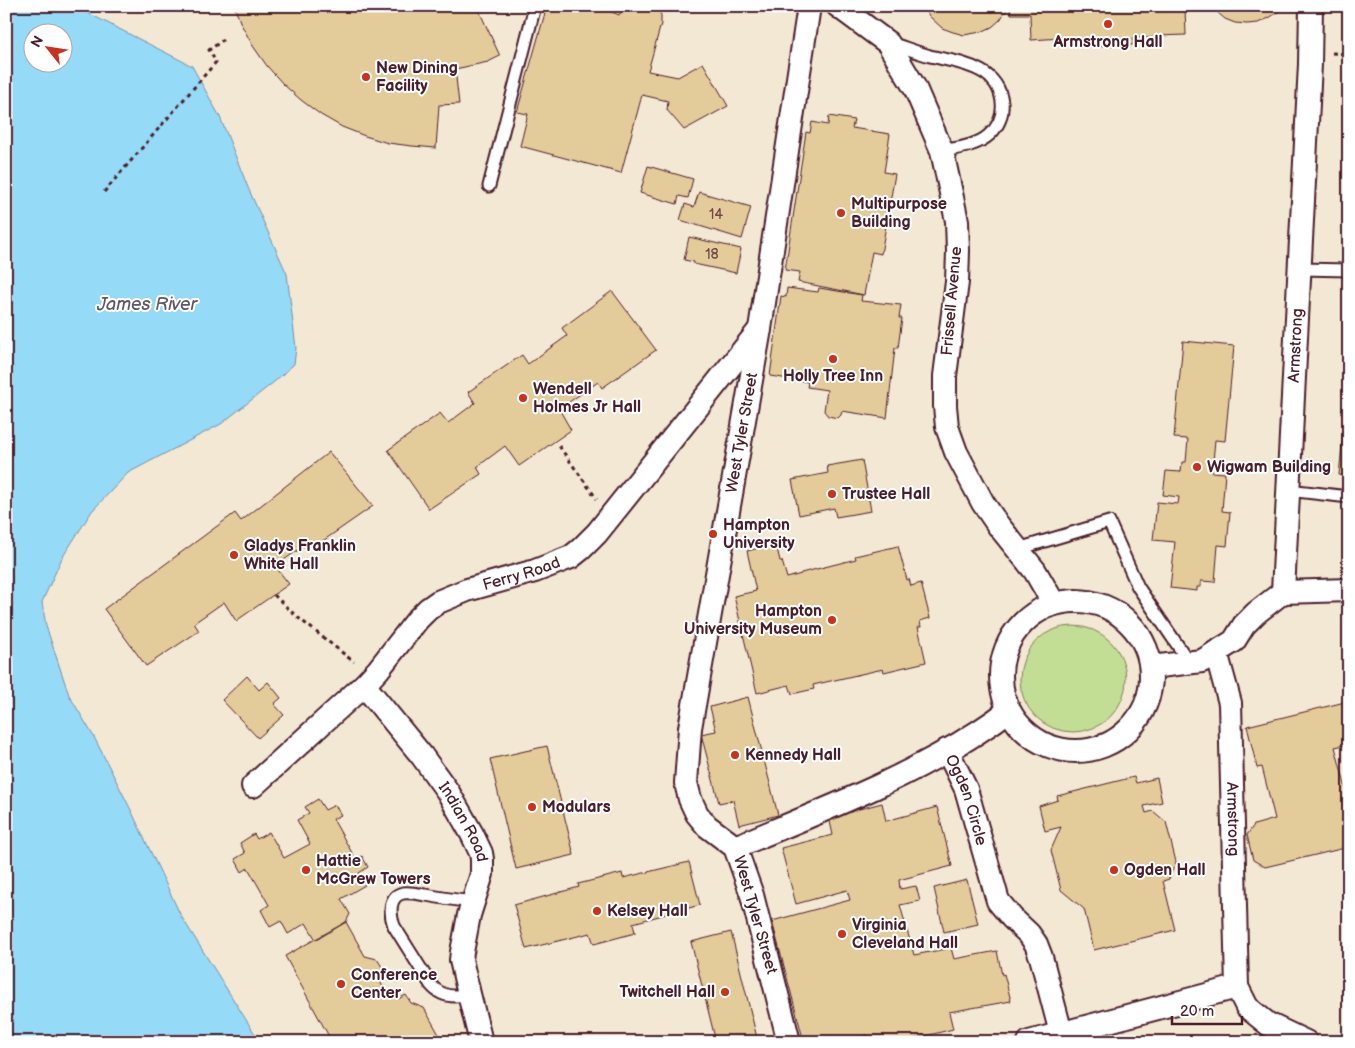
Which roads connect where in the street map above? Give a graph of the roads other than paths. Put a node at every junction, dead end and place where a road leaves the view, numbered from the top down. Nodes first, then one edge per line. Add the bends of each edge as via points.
1 (535, 6) edge
2 (809, 6) edge
3 (838, 6) edge
4 (1311, 6) edge
5 (888, 42) junction
6 (942, 151) junction
7 (489, 186) dead end
8 (1300, 269) junction
9 (1349, 270) edge
10 (760, 328) junction
11 (1288, 490) junction
12 (1349, 497) edge
13 (1018, 549) junction
14 (1349, 590) edge
15 (1283, 592) junction
16 (1054, 604) junction
17 (1216, 652) junction
18 (1189, 662) junction
19 (1151, 667) junction
20 (368, 681) junction
21 (1009, 710) junction
22 (947, 750) junction
23 (253, 786) dead end
24 (736, 848) junction
25 (473, 902) junction
26 (1237, 987) junction
27 (468, 994) junction
28 (1061, 1033) junction
29 (481, 1042) edge
30 (789, 1042) edge
31 (1029, 1042) edge
32 (1306, 1042) edge

1 - 7 lane
2 - 10 street, West Tyler Street
3 - 5 street, Frissell Avenue
4 - 8 street, Armstrong
5 - 6 street, Frissell Avenue via 915,88
5 - 6 lane via 983,72 999,90 1002,116 988,135 978,142
6 - 13 street, Frissell Avenue via 957,220 958,251 945,376 948,427 956,452 978,495
8 - 9 lane
8 - 11 street, Armstrong
10 - 20 street, Ferry Road via 598,533 581,549 571,557 535,571 467,590 438,602 418,619
10 - 24 street, West Tyler Street via 690,728 686,783 697,814
11 - 12 lane
11 - 15 street, Armstrong
13 - 16 street, Frissell Avenue
13 - 18 lane via 1110,522 1138,587
14 - 15 street
15 - 17 street via 1244,625 1234,641
16 - 19 street via 1076,600 1098,604 1117,613 1134,627 1145,646
16 - 21 street via 1031,616 1013,635 1003,659 1002,685
17 - 18 street via 1202,661
17 - 26 street, Armstrong via 1230,703
18 - 19 street
19 - 21 street via 1149,693 1139,717 1121,736 1098,748 1072,751 1046,745 1024,731
20 - 23 street, Ferry Road
20 - 25 street, Indian Road via 448,792 476,841 482,859 482,874
21 - 22 street
22 - 24 street, Ogden Circle via 884,784
22 - 28 street, Ogden Circle via 966,789 998,901 1036,944
24 - 30 street, West Tyler Street via 752,895
25 - 27 street, Indian Road via 462,952
25 - 27 lane via 403,893 394,899 391,911 394,926 430,985 446,996
26 - 28 street
26 - 32 street, Armstrong via 1247,1007 1268,1024
27 - 29 street, Indian Road
28 - 31 street

